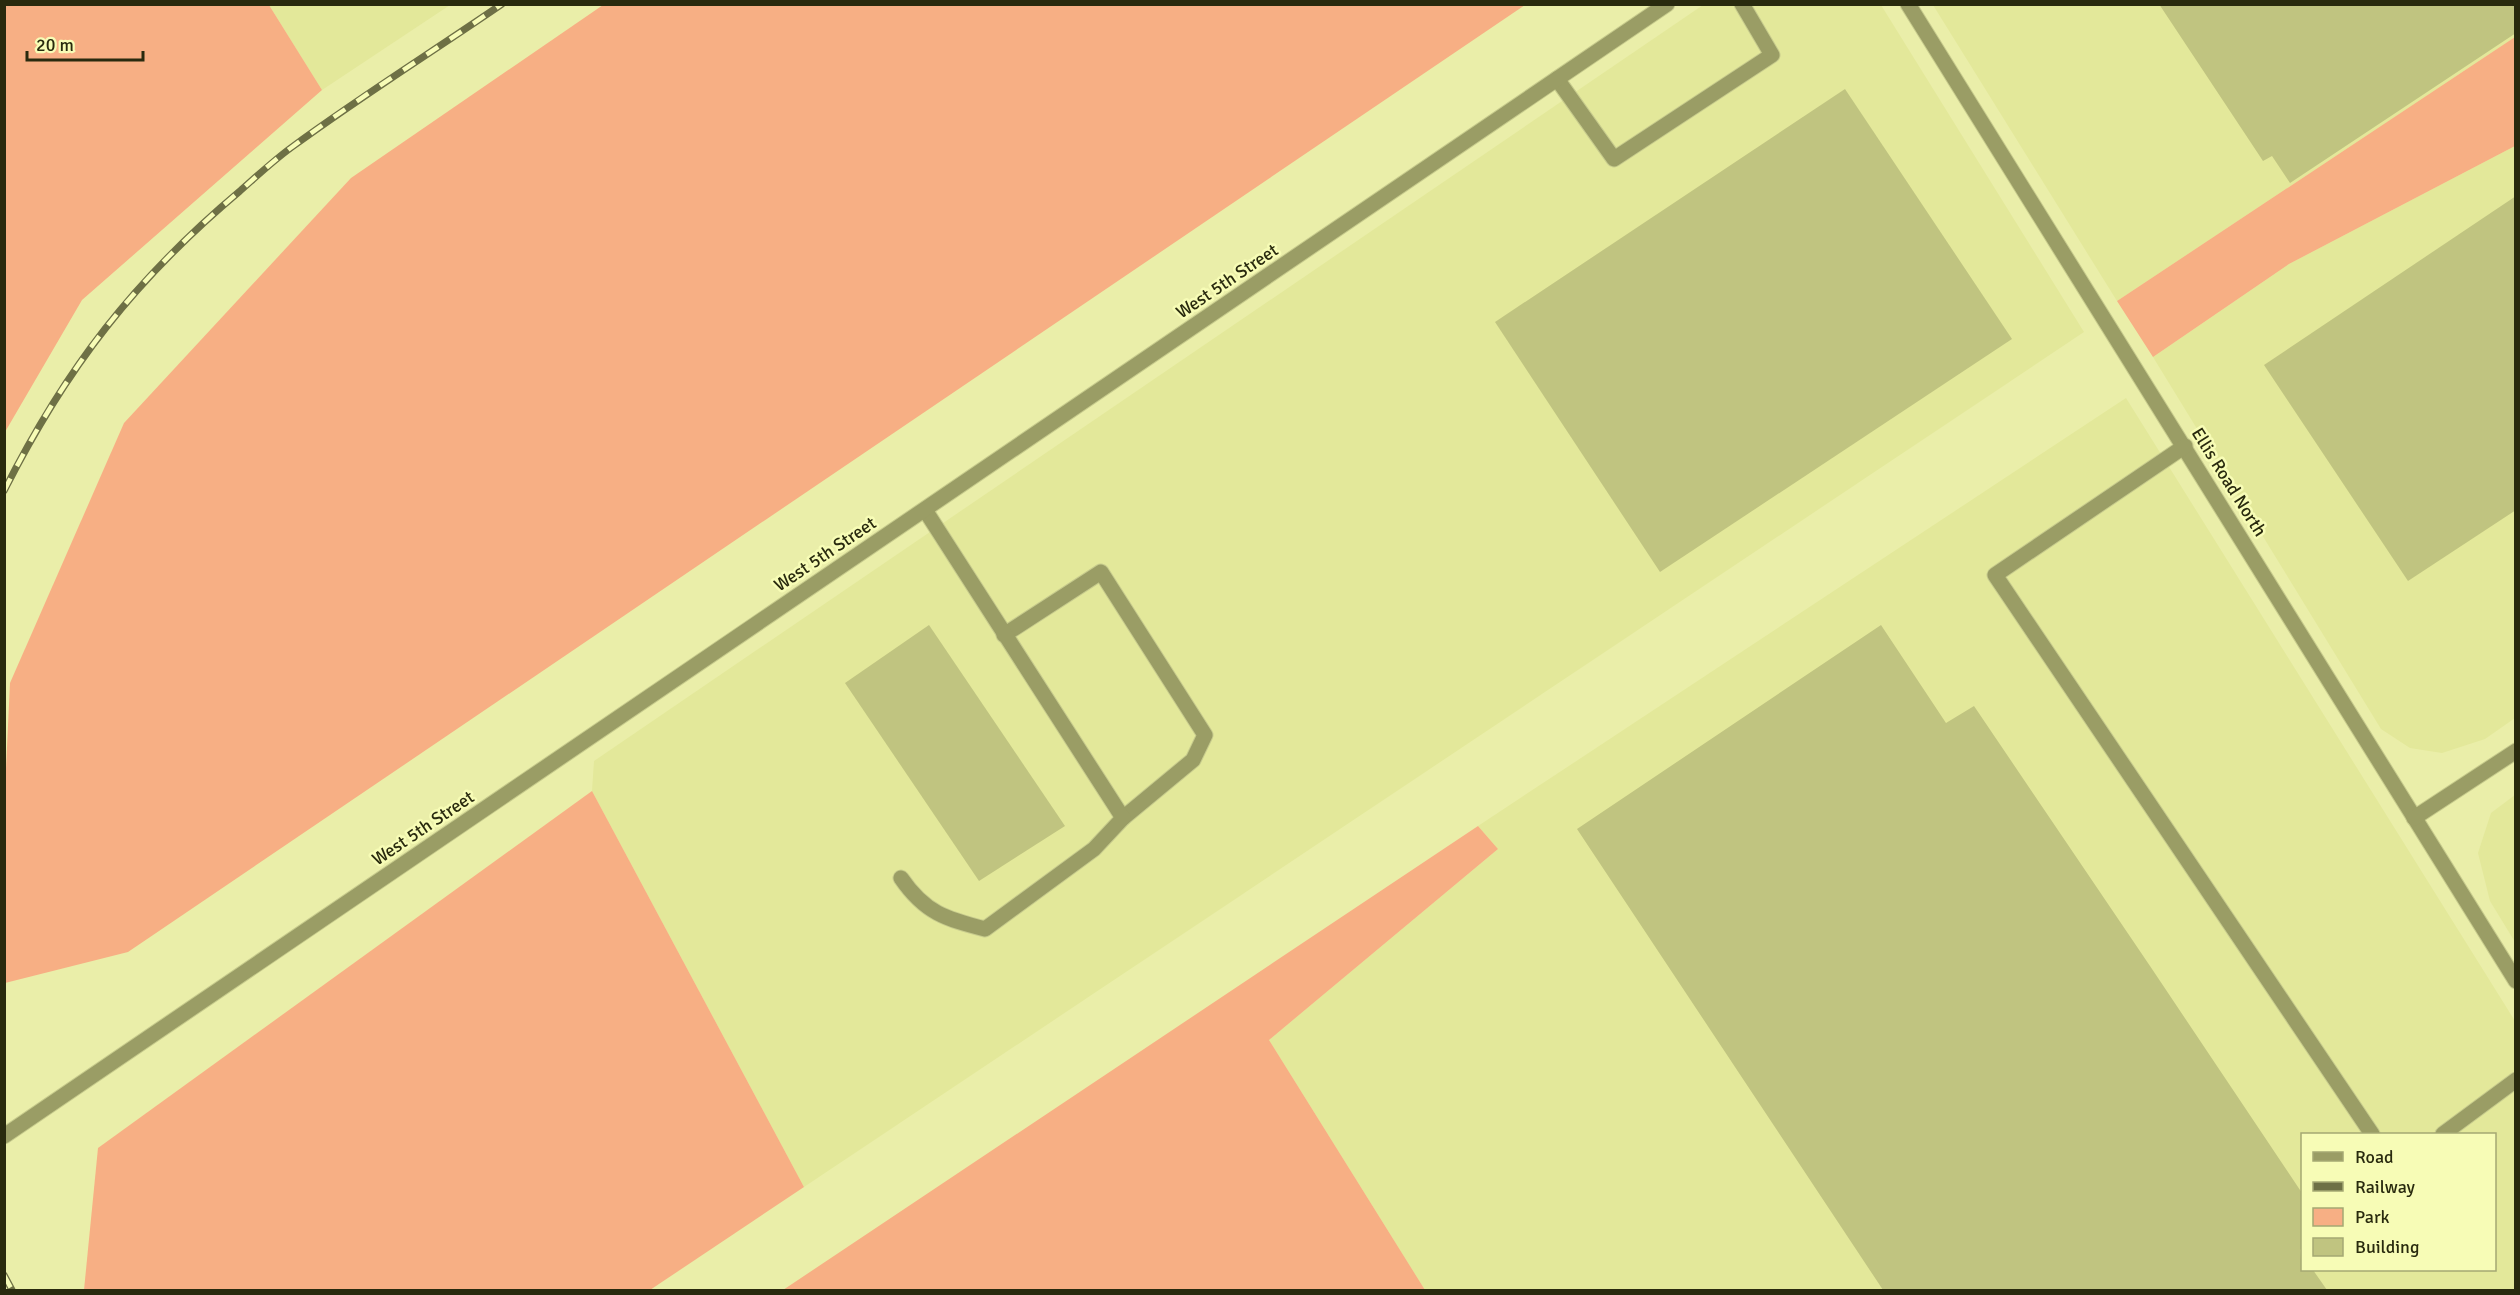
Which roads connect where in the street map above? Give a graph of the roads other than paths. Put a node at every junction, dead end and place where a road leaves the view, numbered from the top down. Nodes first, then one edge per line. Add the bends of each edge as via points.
1 (1667, 4) edge
2 (1742, 4) edge
3 (1908, 4) edge
4 (1557, 79) junction
5 (2184, 446) junction
6 (925, 510) junction
7 (1004, 634) junction
8 (2516, 751) edge
9 (1123, 818) junction
10 (2414, 818) junction
11 (901, 878) dead end
12 (2516, 981) edge
13 (2516, 1080) edge
14 (2371, 1133) edge
15 (2444, 1133) edge
16 (4, 1136) edge

1 - 4 street, West 5th Street
2 - 4 street via 1772,55 1614,159
3 - 5 street, Ellis Road North
4 - 6 street, West 5th Street
5 - 10 street, Ellis Road North
5 - 14 street via 1995,575
6 - 7 street
6 - 16 street, West 5th Street
7 - 9 street
7 - 9 street via 1101,572 1205,735 1193,760
8 - 10 street
9 - 11 street via 1094,849 985,929 949,920 916,900
10 - 12 street, Ellis Road North
13 - 15 street

